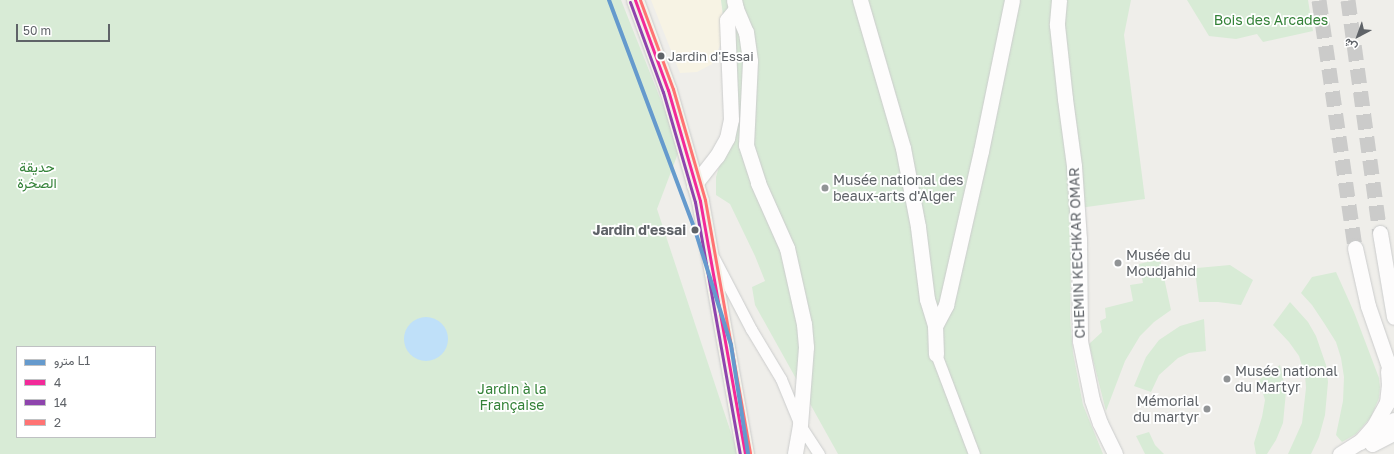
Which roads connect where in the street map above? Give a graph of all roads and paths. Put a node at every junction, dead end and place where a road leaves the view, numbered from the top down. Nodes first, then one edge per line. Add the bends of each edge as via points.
1 (635, 0) edge
2 (860, 0) edge
3 (1012, 0) edge
4 (1059, 0) edge
5 (735, 5) edge
6 (694, 185) junction
7 (1380, 233) tunnel mouth
8 (709, 248) junction
9 (1355, 248) tunnel mouth
10 (1394, 317) edge
11 (935, 326) junction
12 (936, 354) joint
13 (1386, 360) junction
14 (1394, 381) edge
15 (1394, 420) edge
16 (800, 425) junction
17 (1394, 433) edge
18 (1394, 445) edge
19 (1357, 448) edge
20 (745, 454) edge
21 (795, 454) edge
22 (818, 454) edge
23 (974, 454) edge
24 (1115, 454) edge
25 (1340, 454) edge

1 - 6 main road via 668,90
2 - 11 street via 903,148 918,227 927,299
3 - 11 street via 946,305
4 - 24 street, CHEMIN KECHKAR OMAR via 1057,25 1074,166 1079,239 1080,341 1092,400
5 - 6 street via 727,20 731,119 727,138 718,156
5 - 16 street via 746,32 750,61 746,145 758,183 787,248 804,324 806,348
6 - 8 main road via 700,201
7 - 10 street
8 - 16 street via 751,329 781,379
8 - 20 main road via 721,329
9 - 13 street via 1368,306
11 - 12 street
12 - 23 street
13 - 14 street
13 - 19 street via 1389,385 1387,403
15 - 19 street
16 - 21 street
16 - 22 street
17 - 19 street
18 - 19 street
19 - 25 street

